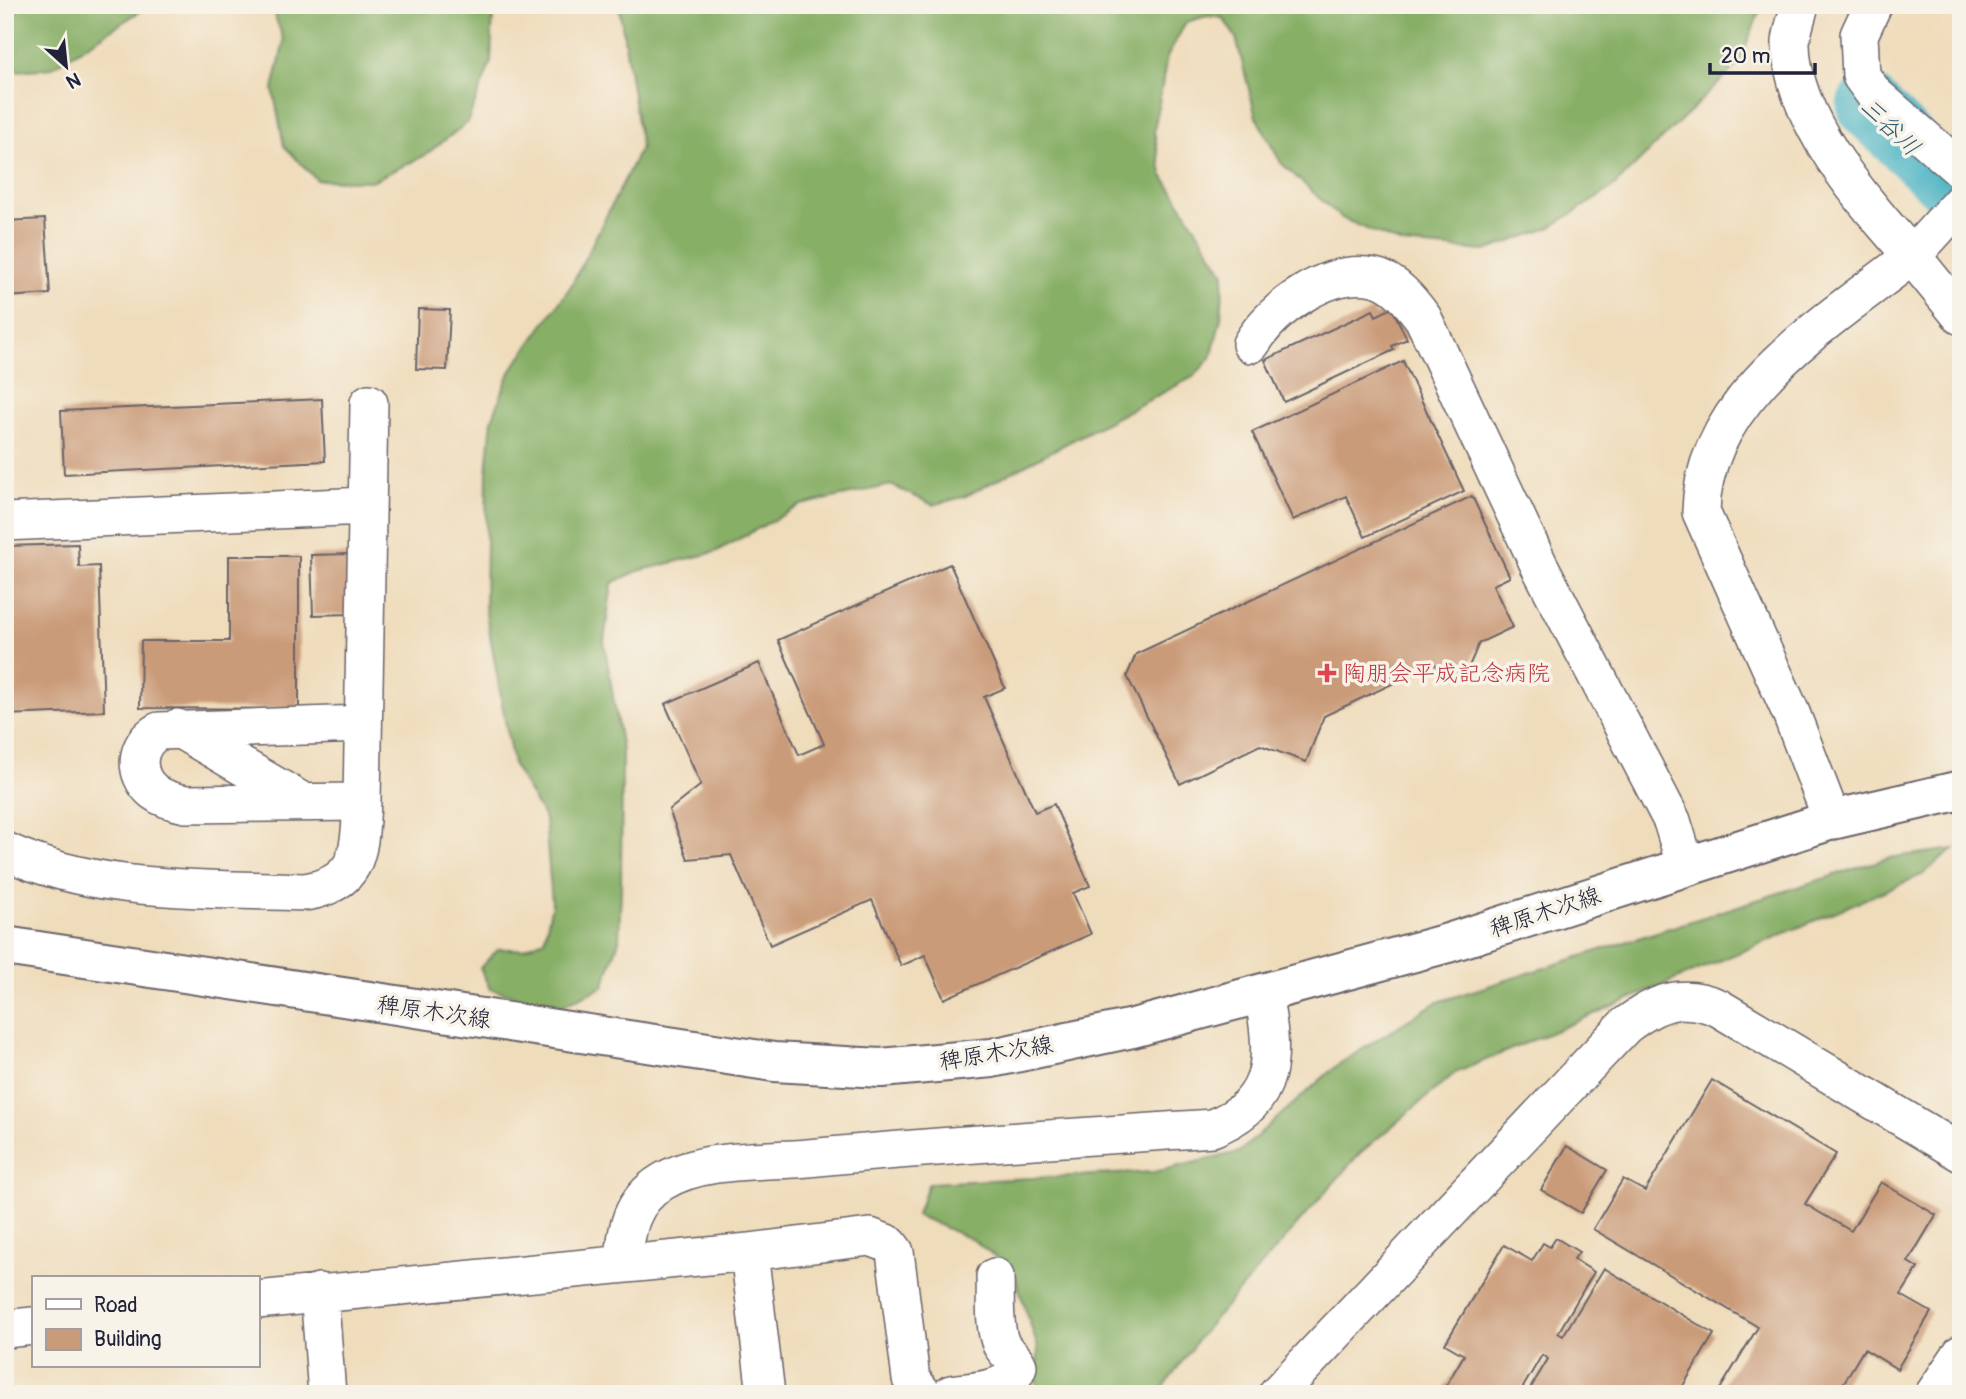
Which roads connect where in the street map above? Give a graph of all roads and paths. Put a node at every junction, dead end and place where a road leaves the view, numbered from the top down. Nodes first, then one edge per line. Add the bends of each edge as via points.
1 (1800, 5) edge
2 (1873, 5) edge
3 (1961, 170) edge
4 (1956, 207) edge
5 (1912, 256) junction
6 (1961, 316) edge
7 (1251, 344) dead end
8 (369, 403) dead end
9 (366, 506) junction
10 (5, 522) edge
11 (363, 724) junction
12 (177, 729) junction
13 (1961, 790) edge
14 (362, 802) junction
15 (304, 803) junction
16 (1832, 820) junction
17 (5, 851) edge
18 (1686, 867) junction
19 (5, 946) edge
20 (1263, 993) junction
21 (1961, 1153) edge
22 (748, 1252) junction
23 (624, 1265) junction
24 (995, 1277) dead end
25 (318, 1292) junction
26 (259, 1300) edge
27 (32, 1326) edge
28 (5, 1329) edge
29 (1961, 1354) edge
30 (327, 1394) edge
31 (766, 1394) edge
32 (923, 1394) edge
33 (951, 1394) edge
34 (1277, 1394) edge
35 (1934, 1394) edge

1 - 5 street via 1791,42 1797,82 1831,156
2 - 3 street via 1859,35 1861,76 1875,95
4 - 5 street
5 - 6 street
5 - 16 street via 1812,335 1751,391 1714,447 1701,492 1705,526 1791,713
7 - 18 street via 1278,312 1316,287 1340,279 1375,277 1407,297 1423,318 1539,565 1672,821
8 - 9 street
9 - 10 street
9 - 11 street
11 - 12 street
11 - 14 street
12 - 15 street
12 - 15 street via 150,736 139,752 142,775 157,794 186,804
13 - 16 main road, 稗原木次線
14 - 15 street
14 - 17 street via 354,865 326,888 305,892 124,884
16 - 18 main road, 稗原木次線
18 - 20 main road, 稗原木次線 via 1448,943
19 - 20 main road, 稗原木次線 via 774,1062 881,1068 992,1058 1133,1028
20 - 23 street via 1271,1038 1269,1072 1255,1100 1237,1118 1212,1128 696,1168 662,1182 639,1203 625,1232
21 - 34 street via 1719,1008 1683,998 1662,1002 1625,1026
22 - 23 street
22 - 31 street
22 - 32 street via 870,1237 889,1244 898,1262 911,1379
23 - 25 street
24 - 33 street via 999,1339 1015,1358 1016,1373 1002,1385
25 - 26 street
25 - 30 street
27 - 28 street
29 - 35 street

